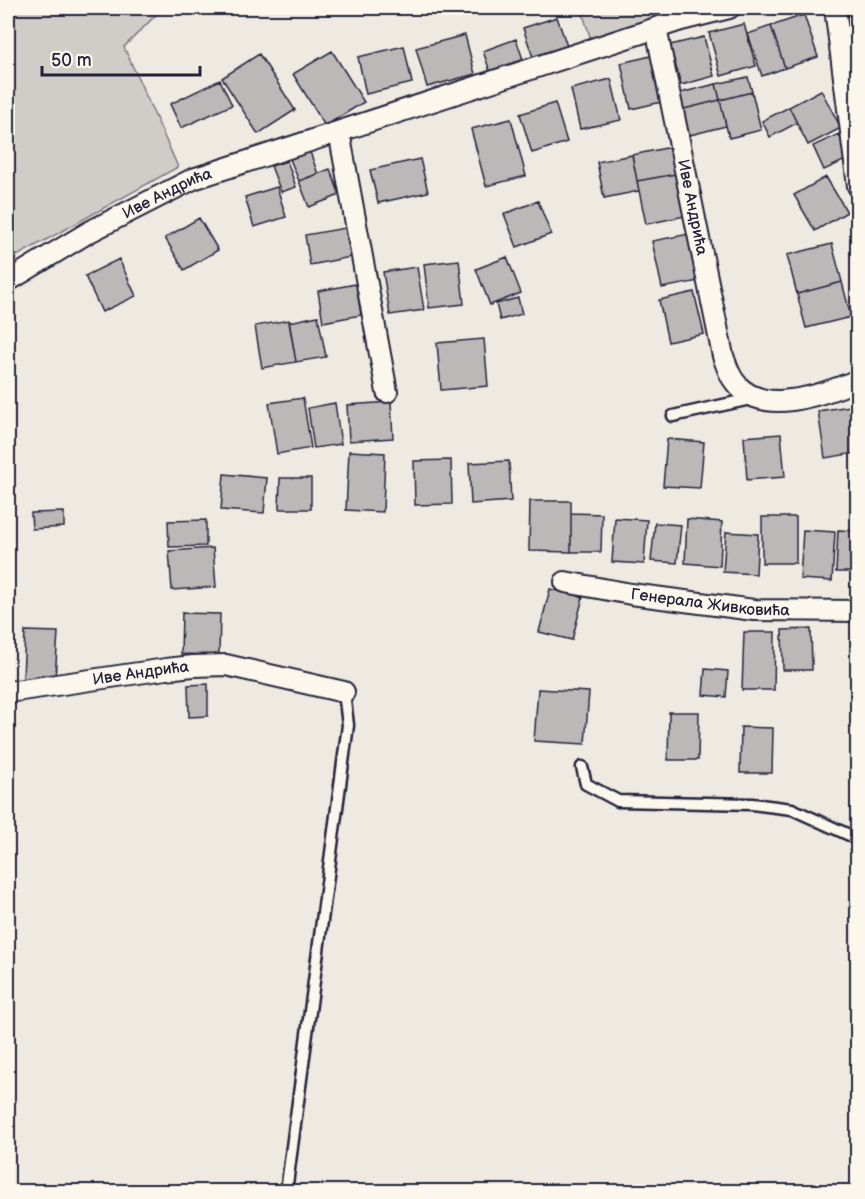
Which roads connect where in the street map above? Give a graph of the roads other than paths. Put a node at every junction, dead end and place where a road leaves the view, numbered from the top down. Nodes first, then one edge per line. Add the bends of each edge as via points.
1 (729, 8) edge
2 (835, 8) edge
3 (656, 28) junction
4 (852, 86) edge
5 (339, 132) junction
6 (858, 186) edge
7 (8, 281) edge
8 (858, 380) edge
9 (387, 392) dead end
10 (755, 398) junction
11 (673, 417) dead end
12 (565, 582) dead end
13 (858, 611) edge
14 (8, 692) edge
15 (344, 692) joint
16 (582, 767) dead end
17 (858, 839) edge
18 (286, 1191) edge

1 - 3 street, Иве Андрића
2 - 4 street
3 - 5 street, Иве Андрића
3 - 10 street, Иве Андрића via 723,357 735,383
4 - 6 street
5 - 7 street, Иве Андрића via 193,179 89,232
5 - 9 street
8 - 10 street via 804,398 773,403
10 - 11 lane
12 - 13 street, Генерала Живковића via 754,610
14 - 15 street, Иве Андрића via 215,665
15 - 18 lane via 348,725
16 - 17 lane via 586,784 618,801 752,804 792,809

